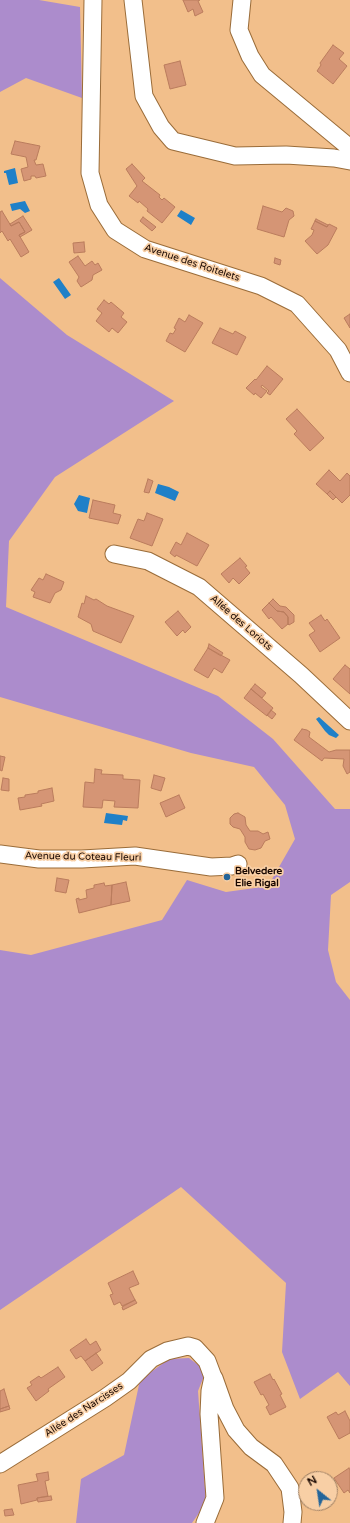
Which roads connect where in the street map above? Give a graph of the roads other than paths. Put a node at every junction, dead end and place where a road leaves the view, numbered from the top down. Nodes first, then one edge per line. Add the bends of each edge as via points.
1 (94, 0) edge
2 (133, 0) edge
3 (242, 0) edge
4 (350, 148) edge
5 (350, 161) edge
6 (350, 373) edge
7 (114, 554) dead end
8 (350, 721) edge
9 (0, 854) edge
10 (238, 864) dead end
11 (213, 1377) junction
12 (0, 1464) edge
13 (205, 1523) edge
14 (292, 1523) edge

1 - 6 street, Avenue des Roitelets via 90,173 99,205 115,230 145,249 261,286 297,304 338,350
2 - 5 street via 144,96 161,127 173,141 235,156 286,155
3 - 4 street via 239,30 250,56 262,75
7 - 8 street, Allée des Loriots via 148,561 199,587 302,675
9 - 10 street, Avenue du Coteau Fleuri via 39,859 135,856 211,867
11 - 12 street, Allée des Narcisses via 207,1361 195,1348 188,1346 167,1350 151,1359 129,1381 105,1398
11 - 13 street via 209,1414 215,1498
11 - 14 street via 236,1430 251,1447 274,1464 290,1488

